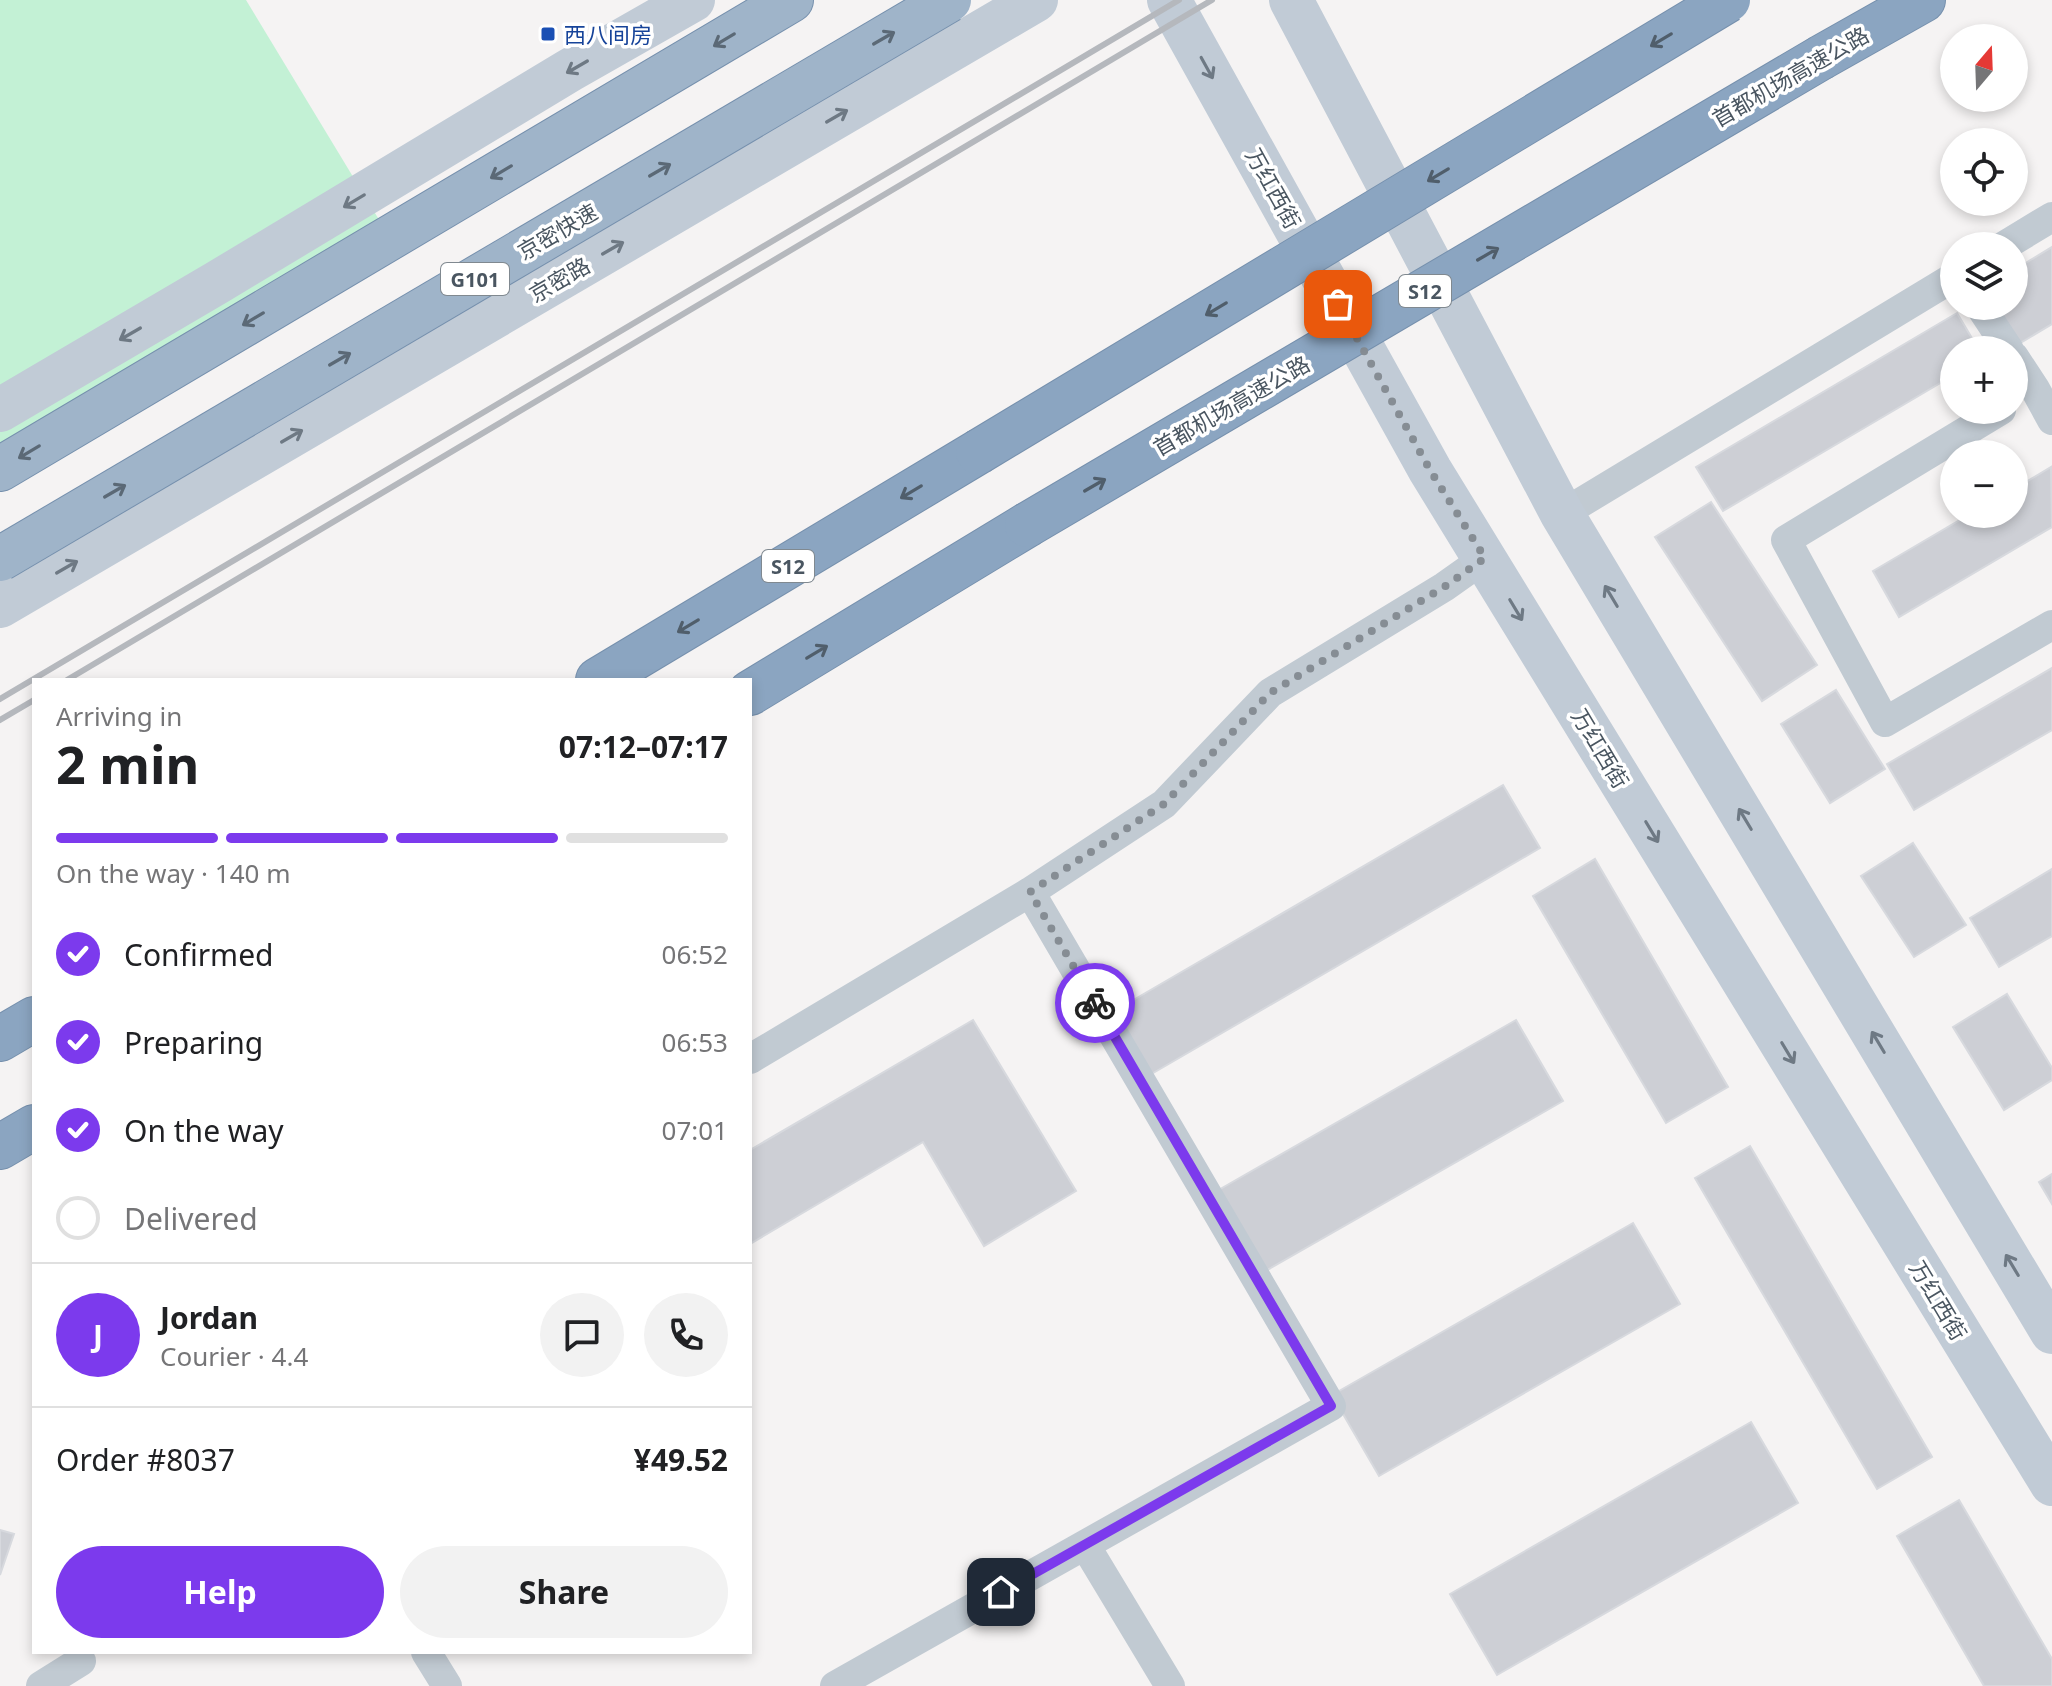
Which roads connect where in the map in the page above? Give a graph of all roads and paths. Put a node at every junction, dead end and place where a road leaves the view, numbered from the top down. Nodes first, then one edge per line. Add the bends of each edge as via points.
1 (693, 0) edge
2 (791, 0) edge
3 (949, 0) edge
4 (1036, 0) edge
5 (1169, 0) edge
6 (1291, 0) edge
7 (1728, 0) edge
8 (1923, 0) edge
9 (2052, 217) edge
10 (2027, 232) edge
11 (1940, 285) edge
12 (2034, 390) edge
13 (0, 410) edge
14 (2052, 420) edge
15 (1978, 424) edge
16 (0, 469) edge
17 (1562, 514) junction
18 (1485, 558) junction
19 (0, 559) edge
20 (0, 606) edge
21 (2052, 625) edge
22 (601, 678) edge
23 (752, 692) edge
24 (1030, 892) junction
25 (32, 1020) edge
26 (0, 1039) edge
27 (752, 1058) edge
28 (32, 1128) edge
29 (0, 1147) edge
30 (2052, 1332) edge
31 (2052, 1484) edge
32 (1085, 1545) junction
33 (427, 1654) edge
34 (81, 1661) dead end
35 (41, 1686) edge
36 (447, 1686) edge
37 (835, 1686) edge
38 (1170, 1686) edge

1 -> 13 main road
2 -> 16 highway
19 -> 3 highway, 京密快速 / G101, bridge
20 -> 4 main road, 京密路 / G101
5 -> 18 main road, 万红西街 via 1430,470
6 - 17 main road
7 -> 22 highway, S12, bridge
23 -> 8 highway, 首都机场高速公路 / S12, bridge
9 - 10 street
11 - 17 street
12 - 14 street
15 - 21 street via 1786,540 1885,722
30 -> 17 main road
18 - 24 street via 1270,693 1164,804
18 -> 31 main road, 万红西街
24 - 27 street
24 - 32 street via 1331,1406
25 - 26 highway
28 - 29 highway
32 - 37 street
32 - 38 street
33 - 36 street
34 - 35 street

